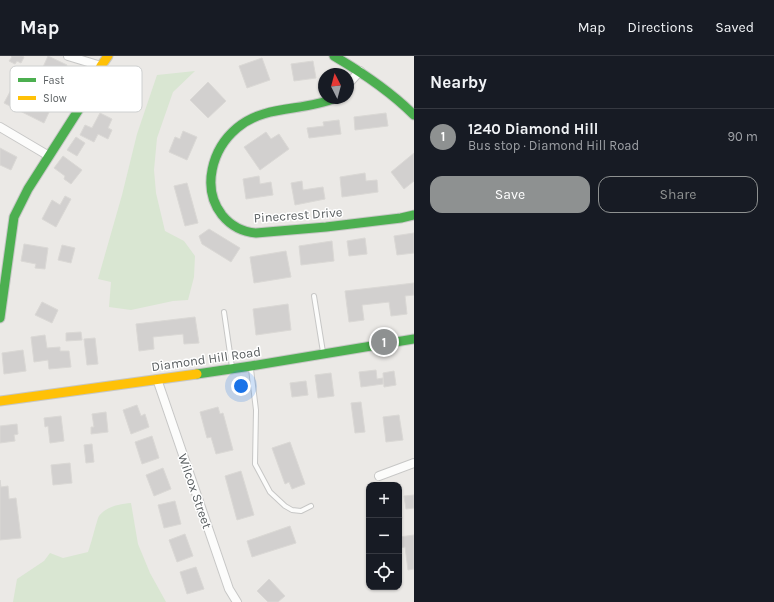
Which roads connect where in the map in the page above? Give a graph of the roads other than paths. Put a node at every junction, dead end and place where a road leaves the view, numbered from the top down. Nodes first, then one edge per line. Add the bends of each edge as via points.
1 (68, 56) edge
2 (108, 56) edge
3 (334, 56) edge
4 (101, 66) joint
5 (360, 71) junction
6 (354, 78) edge
7 (320, 104) edge
8 (78, 112) edge
9 (414, 115) edge
10 (0, 127) edge
11 (49, 156) junction
12 (414, 215) edge
13 (314, 296) dead end
14 (224, 312) dead end
15 (0, 318) edge
16 (414, 340) edge
17 (323, 354) junction
18 (251, 366) junction
19 (232, 369) junction
20 (157, 379) junction
21 (0, 401) edge
22 (414, 463) edge
23 (379, 476) dead end
24 (311, 506) dead end
25 (237, 602) edge

1 - 4 street
2 - 4 street
3 - 5 street
5 - 6 street
5 - 9 street via 391,93
7 - 12 street, Pinecrest Drive via 275,110 245,121 236,128 228,136 212,167 211,194 215,205 239,229 258,233 317,229
8 - 11 street
10 - 11 street
11 - 15 street via 14,217
13 - 17 lane
14 - 19 lane
16 - 17 street, Diamond Hill Road
17 - 18 street, Diamond Hill Road
18 - 19 street, Diamond Hill Road
18 - 24 lane via 256,410 255,464 270,492 285,506 301,511
19 - 20 street, Diamond Hill Road
20 - 21 street, Diamond Hill Road
20 - 25 street, Wilcox Street via 229,589
22 - 23 street

